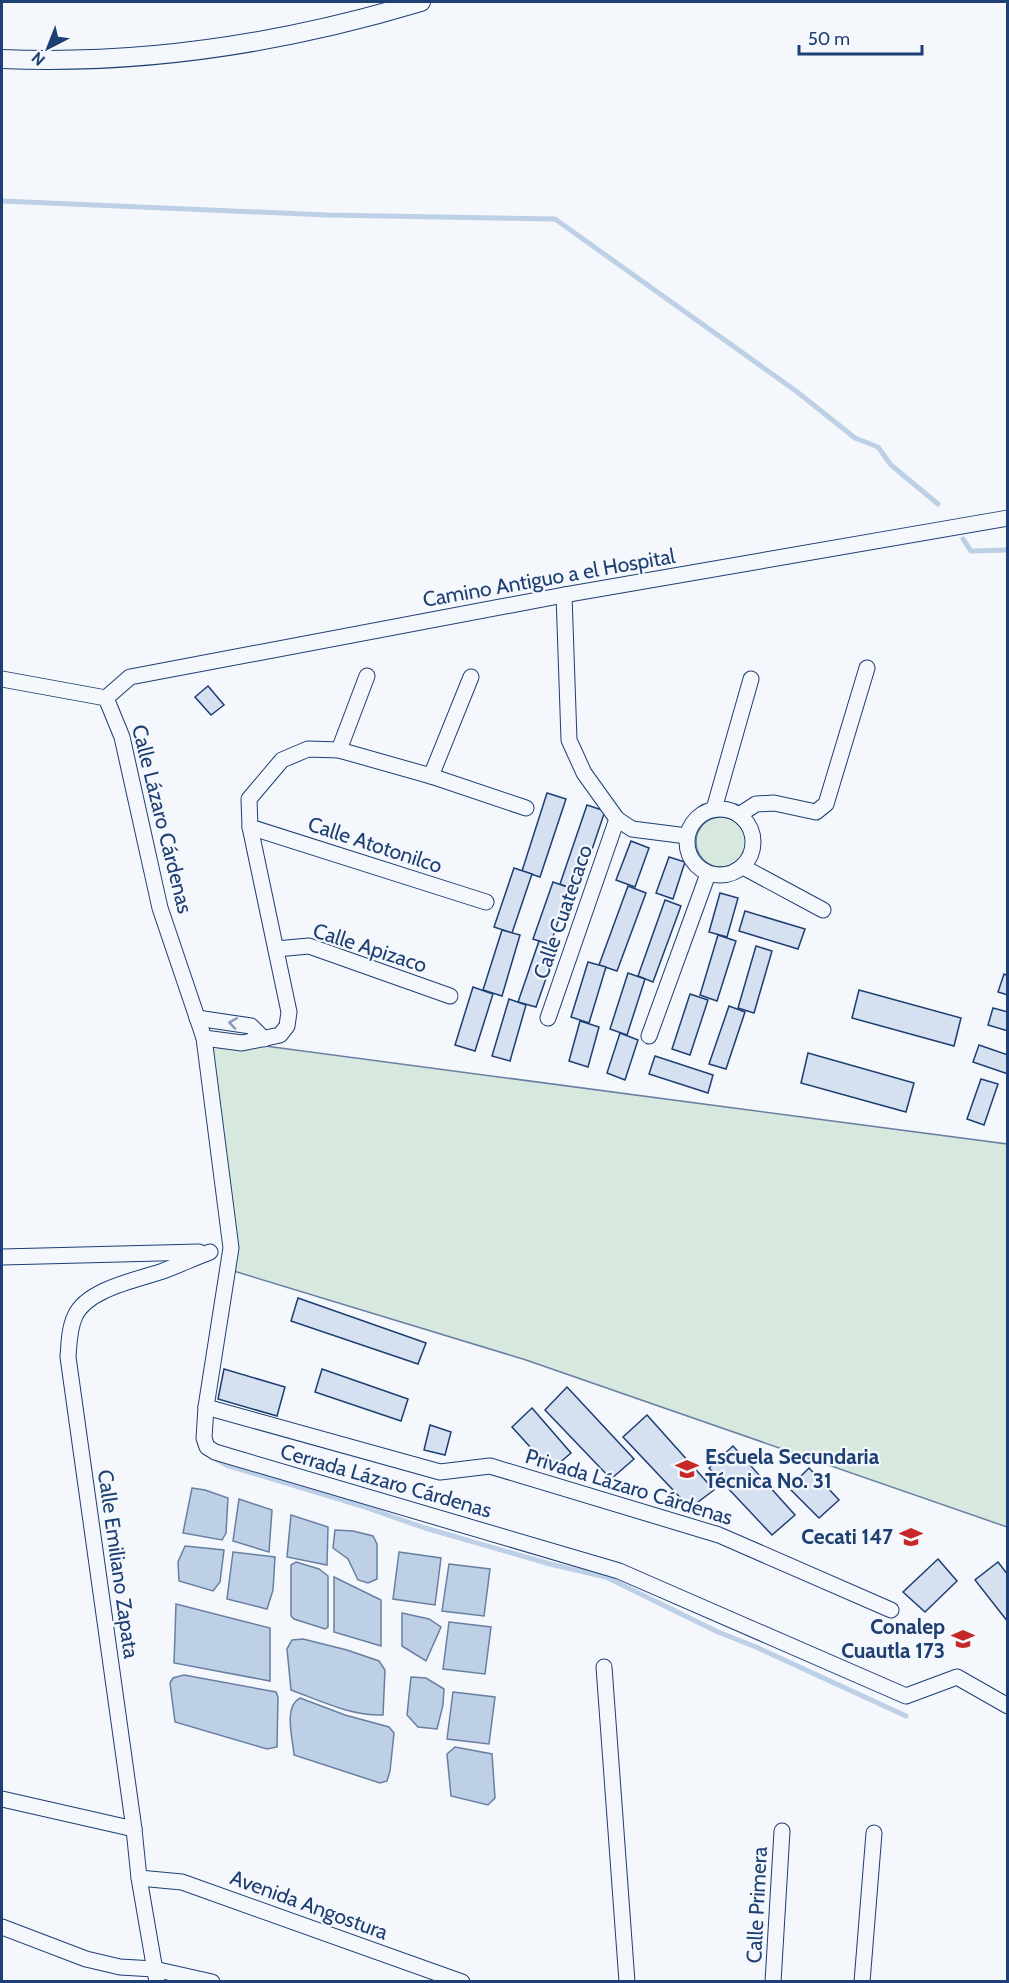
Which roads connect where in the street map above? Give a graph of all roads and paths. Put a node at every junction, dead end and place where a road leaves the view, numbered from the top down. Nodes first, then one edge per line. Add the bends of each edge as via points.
1 (421, 2) edge
2 (2, 59) edge
3 (1008, 518) edge
4 (564, 595) junction
5 (867, 668) dead end
6 (367, 676) dead end
7 (471, 678) dead end
8 (2, 679) edge
9 (751, 679) dead end
10 (106, 698) junction
11 (339, 750) junction
12 (431, 776) junction
13 (526, 808) dead end
14 (714, 809) junction
15 (740, 815) junction
16 (617, 819) junction
17 (250, 827) junction
18 (687, 836) junction
19 (743, 867) junction
20 (708, 874) junction
21 (486, 902) dead end
22 (823, 910) dead end
23 (276, 949) junction
24 (450, 996) dead end
25 (197, 1018) junction
26 (548, 1018) dead end
27 (648, 1036) dead end
28 (204, 1038) junction
29 (264, 1039) junction
30 (231, 1248) junction
31 (210, 1252) junction
32 (2, 1257) edge
33 (206, 1407) junction
34 (891, 1610) dead end
35 (604, 1667) dead end
36 (1008, 1706) edge
37 (2, 1799) edge
38 (134, 1829) junction
39 (782, 1831) dead end
40 (874, 1833) dead end
41 (139, 1878) junction
42 (2, 1927) edge
43 (155, 1976) edge
44 (212, 1982) edge
45 (462, 1982) edge
46 (627, 1982) edge
47 (773, 1982) edge
48 (862, 1982) edge

1 - 2 street via 361,20 218,49 55,62
3 - 4 street, Camino Antiguo a el Hospital
4 - 10 street, Camino Antiguo a el Hospital via 130,677
4 - 16 street via 570,740 584,773
5 - 15 street via 826,804 816,812 774,803 756,804
6 - 11 street
7 - 12 street
8 - 10 street
9 - 14 street
10 - 25 street, Calle Lázaro Cárdenas via 122,737 160,908
11 - 12 street
11 - 17 street via 308,749 282,760 249,799
12 - 13 street
14 - 15 street
14 - 18 street via 696,819
15 - 19 street via 754,840
16 - 18 street via 632,829
16 - 26 street, Calle Cuatecaco
17 - 21 street, Calle Atotonilco
17 - 23 street
18 - 20 street via 691,859
19 - 20 street via 727,875
19 - 22 street
20 - 27 street
23 - 24 street, Calle Apizaco via 309,946
23 - 29 street via 289,1012 287,1026 280,1035
25 - 28 street, Cerrada Lázaro Cárdenas
29 -> 25 street via 251,1026
28 - 29 street via 242,1044
28 - 30 street, Cerrada Lázaro Cárdenas
30 - 31 street
30 - 33 street, Cerrada Lázaro Cárdenas
31 - 32 street
31 - 38 street, Calle Emiliano Zapata via 103,1291 75,1314 69,1336 68,1357
33 - 34 street, Privada Lázaro Cárdenas via 440,1472 490,1466 719,1534
33 - 36 street, Cerrada Lázaro Cárdenas via 204,1438 207,1447 215,1452 619,1571 906,1696 957,1677
35 - 46 street
37 - 38 street
38 - 41 street, Calle Emiliano Zapata
39 - 47 street, Calle Primera
40 - 48 street
41 - 43 street, Calle Emiliano Zapata
41 - 45 street, Avenida Angostura via 182,1882
42 - 43 street via 86,1959
43 - 44 street

